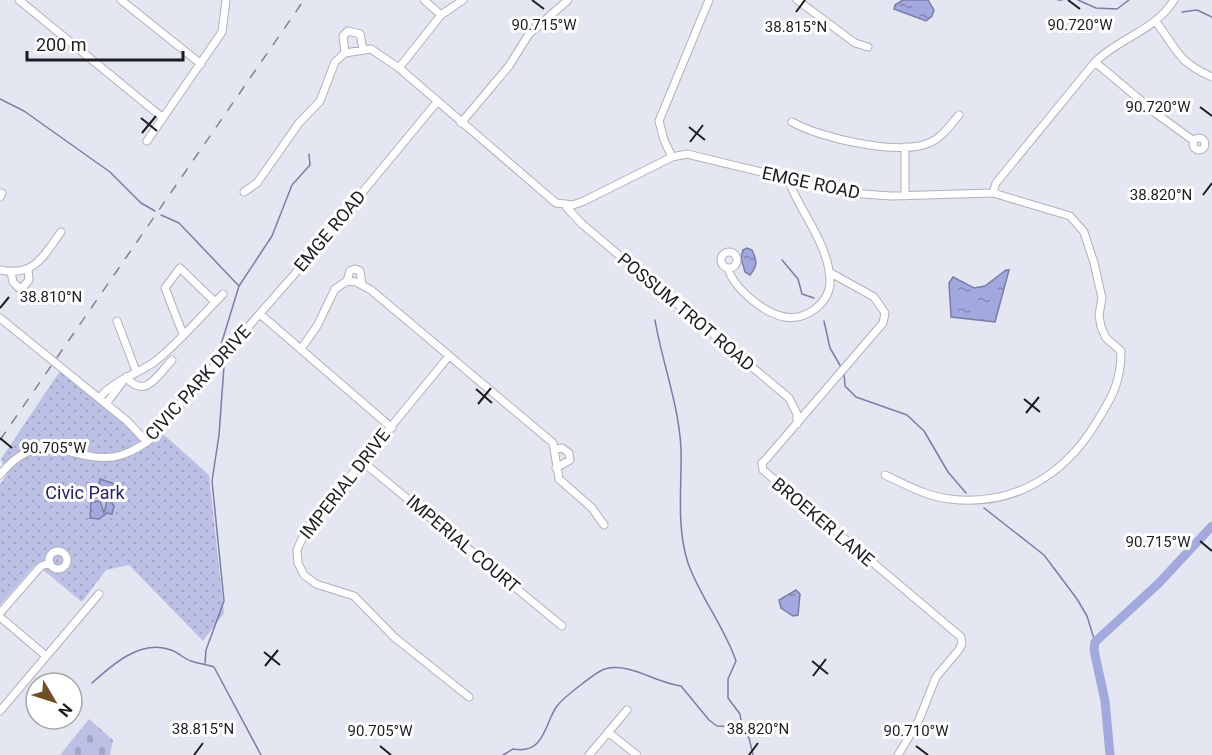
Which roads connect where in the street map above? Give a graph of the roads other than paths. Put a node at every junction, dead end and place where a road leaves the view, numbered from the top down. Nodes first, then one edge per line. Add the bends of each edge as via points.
1 (18, 0) edge
2 (226, 0) edge
3 (424, 0) edge
4 (463, 0) edge
5 (568, 0) edge
6 (709, 0) edge
7 (797, 0) edge
8 (1174, 0) edge
9 (127, 1) edge
10 (441, 15) junction
11 (1156, 22) junction
12 (868, 47) dead end
13 (363, 49) junction
14 (345, 53) junction
15 (1095, 62) junction
16 (201, 64) junction
17 (399, 68) junction
18 (1212, 77) edge
19 (437, 102) junction
20 (959, 114) dead end
21 (163, 118) junction
22 (792, 122) dead end
23 (461, 123) junction
24 (147, 141) dead end
25 (1194, 141) dead end
26 (905, 147) junction
27 (672, 156) junction
28 (788, 180) junction
29 (244, 192) dead end
30 (993, 193) junction
31 (905, 196) junction
32 (566, 204) junction
33 (61, 232) dead end
34 (729, 268) dead end
35 (28, 269) junction
36 (0, 270) edge
37 (11, 272) junction
38 (829, 272) junction
39 (347, 281) junction
40 (362, 285) junction
41 (223, 294) dead end
42 (215, 302) junction
43 (260, 314) junction
44 (3, 320) edge
45 (117, 321) dead end
46 (0, 330) edge
47 (183, 334) junction
48 (301, 349) junction
49 (449, 356) junction
50 (172, 360) dead end
51 (136, 371) junction
52 (126, 377) junction
53 (99, 398) junction
54 (106, 404) junction
55 (797, 424) junction
56 (392, 428) junction
57 (147, 442) junction
58 (556, 449) junction
59 (364, 463) junction
60 (556, 468) junction
61 (0, 475) edge
62 (885, 475) dead end
63 (604, 525) dead end
64 (50, 563) dead end
65 (99, 594) dead end
66 (0, 615) edge
67 (562, 626) dead end
68 (46, 656) junction
69 (469, 697) dead end
70 (627, 710) dead end
71 (0, 711) edge
72 (608, 732) junction
73 (589, 755) edge
74 (637, 755) edge
75 (898, 755) edge

1 - 21 street
2 - 16 street via 222,32
3 - 10 street
4 - 10 street
5 - 23 street via 529,34 509,66
6 - 27 street via 659,121
7 - 12 street via 855,43
8 - 11 street
9 - 16 street
10 - 17 street
11 - 15 street via 1114,45
11 - 18 street via 1182,60
13 - 14 street
13 - 14 street via 360,34 348,31 343,36
13 - 17 street via 383,55
14 - 29 street via 331,70 321,101 299,123 256,183
15 - 25 street
15 - 30 street via 996,183
16 - 21 street
17 - 19 street
19 - 23 street
19 - 43 street, EMGE ROAD
20 - 26 street via 937,139
21 - 24 street
22 - 26 street via 813,132
23 - 32 street via 556,203
26 - 31 street
27 - 28 street, EMGE ROAD via 698,156
27 - 32 street, EMGE ROAD via 584,201
28 - 31 street, EMGE ROAD via 849,194
28 - 38 street
30 - 31 street, EMGE ROAD
30 - 62 street, EMGE ROAD via 1052,208 1079,224 1100,285 1101,327 1106,338 1121,351 1121,374 1114,393 1078,449 1041,481 1017,494 949,499
32 - 55 street, POSSUM TROT ROAD via 582,224 789,398
33 - 35 street via 41,259
34 - 38 street via 733,280 764,307 793,318 811,312 826,298
35 - 37 street
35 - 37 street via 29,280 19,288
36 - 37 street
38 - 55 street, BROEKER LANE via 874,297 885,313 883,323
39 - 40 street
39 - 40 street via 355,268 360,271
39 - 48 street via 335,289
40 - 49 street
41 - 42 street
42 - 47 street
42 - 47 street via 180,268 165,288
43 - 48 street, IMPERIAL DRIVE
43 - 57 street, CIVIC PARK DRIVE
44 - 46 street
44 - 53 street
45 - 51 street
47 - 51 street via 153,363
48 - 56 street, IMPERIAL DRIVE
49 - 56 street
49 - 58 street via 543,433
50 - 52 street via 148,385 140,388
51 - 52 street
52 - 53 street via 110,385
52 - 54 street
53 - 54 street
54 - 57 street
55 - 75 street, BROEKER LANE via 766,458 763,470 962,640 958,651 936,677 919,720
56 - 59 street, IMPERIAL DRIVE
57 - 61 street, CIVIC PARK DRIVE via 111,458 51,448 34,451 20,456
58 - 60 street
58 - 60 street via 569,453 570,460
59 - 67 street, IMPERIAL COURT
59 - 69 street, IMPERIAL DRIVE via 306,530 297,550 301,570 316,584 354,596 394,637
60 - 63 street via 563,485 592,508
64 - 66 street via 41,566
65 - 68 street
66 - 68 street
68 - 71 street
70 - 72 street
72 - 73 street
72 - 74 street

